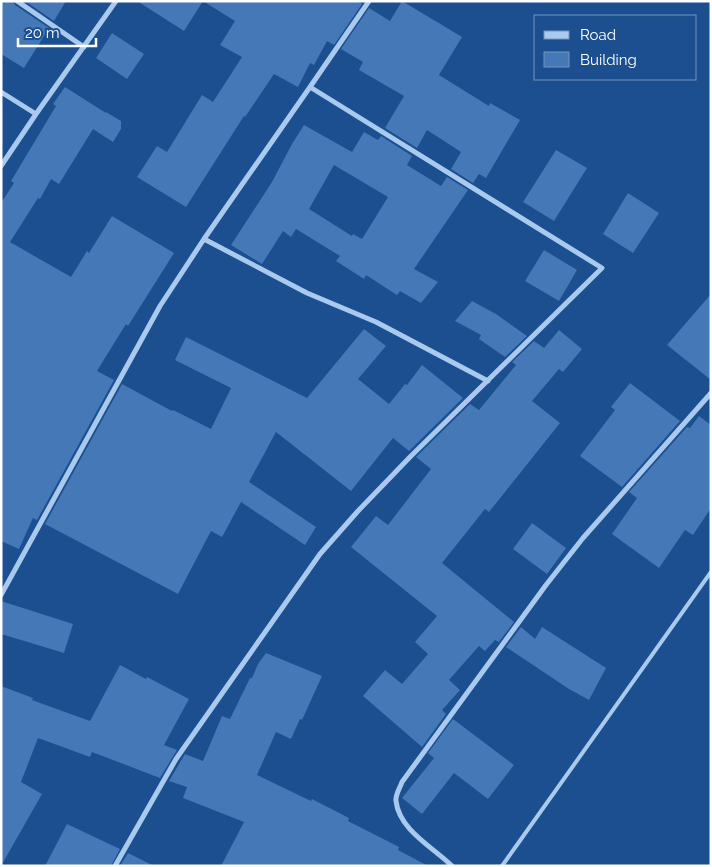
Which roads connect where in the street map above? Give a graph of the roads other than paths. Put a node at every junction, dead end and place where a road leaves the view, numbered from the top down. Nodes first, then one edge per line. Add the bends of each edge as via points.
1 (17, 1) edge
2 (116, 1) edge
3 (369, 1) edge
4 (84, 47) junction
5 (310, 87) junction
6 (1, 92) edge
7 (36, 114) junction
8 (1, 166) edge
9 (204, 239) junction
10 (488, 380) junction
11 (711, 393) edge
12 (711, 572) edge
13 (1, 595) edge
14 (115, 866) edge
15 (452, 866) edge
16 (502, 866) edge

1 - 4 street
2 - 4 street
3 - 5 street
4 - 7 street
5 - 9 street
5 - 10 street via 602,268
6 - 7 street
7 - 8 street
9 - 10 street via 307,293 376,322
9 - 13 street via 160,306
10 - 14 street via 320,554 176,758
11 - 15 street via 577,544 402,782 396,799 400,816 422,842
12 - 16 lane

